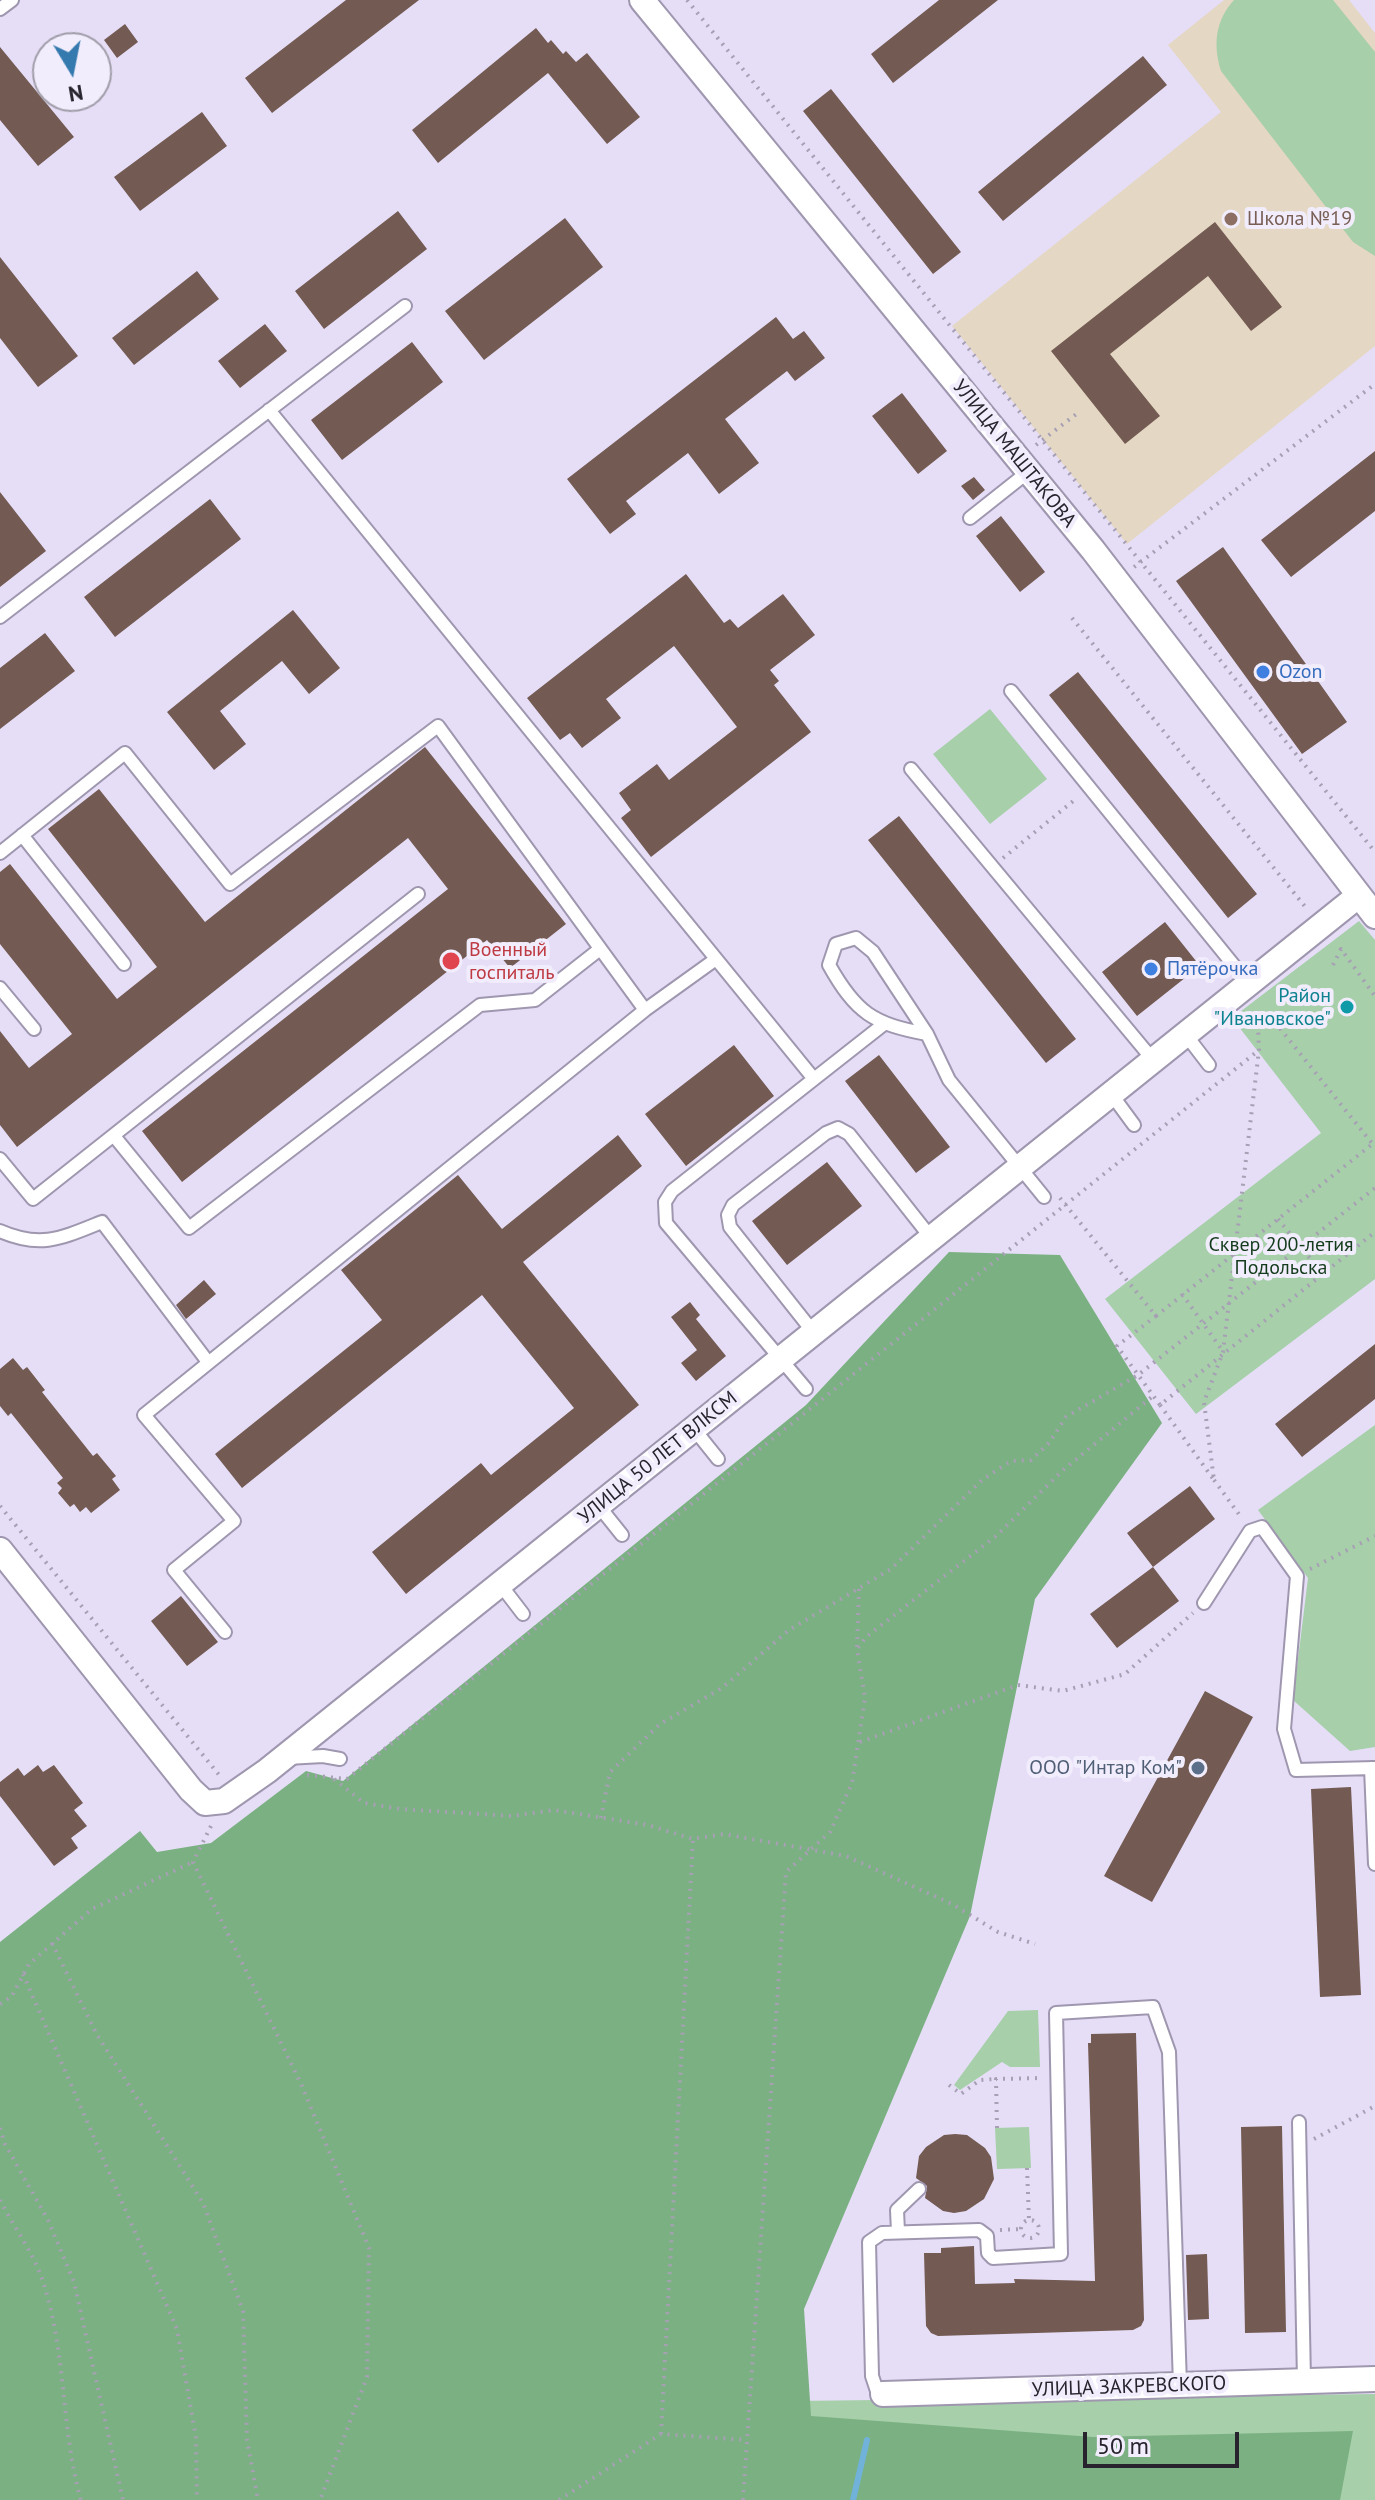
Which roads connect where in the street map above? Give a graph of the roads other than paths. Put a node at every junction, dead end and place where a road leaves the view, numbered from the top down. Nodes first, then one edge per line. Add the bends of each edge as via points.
1 (12, 0) edge
2 (642, 0) edge
3 (0, 9) edge
4 (405, 306) dead end
5 (269, 410) junction
6 (1023, 465) junction
7 (970, 518) dead end
8 (0, 617) edge
9 (1011, 691) dead end
10 (911, 769) dead end
11 (22, 835) junction
12 (0, 853) edge
13 (418, 894) dead end
14 (1358, 896) junction
15 (1375, 916) edge
16 (600, 949) junction
17 (716, 959) junction
18 (124, 964) dead end
19 (1249, 984) junction
20 (0, 988) edge
21 (645, 1010) junction
22 (884, 1024) junction
23 (34, 1029) dead end
24 (927, 1034) junction
25 (1186, 1035) junction
26 (1154, 1061) junction
27 (1209, 1065) dead end
28 (814, 1079) junction
29 (1112, 1095) junction
30 (1134, 1125) dead end
31 (114, 1136) junction
32 (0, 1159) edge
33 (1022, 1168) junction
34 (1049, 1194) road end
35 (0, 1231) edge
36 (932, 1239) junction
37 (814, 1333) junction
38 (781, 1359) junction
39 (208, 1362) junction
40 (806, 1389) dead end
41 (694, 1429) junction
42 (718, 1459) dead end
43 (598, 1505) junction
44 (622, 1535) dead end
45 (3, 1560) edge
46 (500, 1584) junction
47 (1204, 1603) road end
48 (523, 1614) dead end
49 (225, 1632) dead end
50 (340, 1759) dead end
51 (275, 1765) junction
52 (1373, 1768) edge
53 (1375, 1864) edge
54 (1299, 2122) dead end
55 (919, 2189) dead end
56 (898, 2232) junction
57 (1375, 2379) edge
58 (1304, 2381) junction
59 (1180, 2385) junction
60 (883, 2394) joint

1 - 3 lane
2 - 6 street, УЛИЦА МАШТАКОВА
4 - 5 lane
5 - 8 lane
5 - 17 lane
6 - 7 lane
6 - 14 street, УЛИЦА МАШТАКОВА
9 - 19 lane
10 - 26 lane
11 - 12 lane
11 - 16 lane via 125,753 230,884 438,726
11 - 18 lane
13 - 31 lane
14 - 15 street, УЛИЦА МАШТАКОВА
14 - 19 street, УЛИЦА 50 ЛЕТ ВЛКСМ
16 - 21 lane
16 - 31 lane via 535,1000 480,1005 189,1228
17 - 21 lane
17 - 28 lane
19 - 25 street, УЛИЦА 50 ЛЕТ ВЛКСМ
20 - 23 lane
21 - 39 lane
22 - 24 lane
22 - 24 lane via 865,1015 838,981 829,965 836,944 856,938 873,952
22 - 28 lane
24 - 33 lane via 949,1080
25 - 26 street, УЛИЦА 50 ЛЕТ ВЛКСМ
25 - 27 lane
26 - 29 street, УЛИЦА 50 ЛЕТ ВЛКСМ
28 - 38 lane via 672,1191 665,1202 666,1223
29 - 30 lane
29 - 33 street, УЛИЦА 50 ЛЕТ ВЛКСМ
31 - 32 lane via 33,1199
33 - 34 lane
33 - 36 street, УЛИЦА 50 ЛЕТ ВЛКСМ
35 - 39 lane via 27,1243 66,1237 102,1222
36 - 37 street, УЛИЦА 50 ЛЕТ ВЛКСМ
36 - 37 lane via 849,1134 838,1128 733,1205 730,1227
37 - 38 street, УЛИЦА 50 ЛЕТ ВЛКСМ
38 - 40 lane
38 - 41 street, УЛИЦА 50 ЛЕТ ВЛКСМ
39 - 49 lane via 144,1415 234,1521 174,1570
41 - 42 lane
41 - 43 street, УЛИЦА 50 ЛЕТ ВЛКСМ
43 - 44 lane
43 - 46 street, УЛИЦА 50 ЛЕТ ВЛКСМ
45 - 51 street, УЛИЦА 50 ЛЕТ ВЛКСМ via 205,1803
46 - 48 lane
46 - 51 street, УЛИЦА 50 ЛЕТ ВЛКСМ
47 - 52 lane via 1250,1531 1262,1527 1297,1576 1284,1729 1296,1770
50 - 51 lane via 323,1756
52 - 53 lane
54 - 58 lane
55 - 56 lane via 897,2210
56 - 59 lane via 979,2230 987,2236 993,2258 1061,2254 1056,2013 1156,2009 1169,2052
56 - 60 lane via 874,2236 868,2248 872,2376
57 - 58 street, УЛИЦА ЗАКРЕВСКОГО
58 - 59 street, УЛИЦА ЗАКРЕВСКОГО
59 - 60 street, УЛИЦА ЗАКРЕВСКОГО

